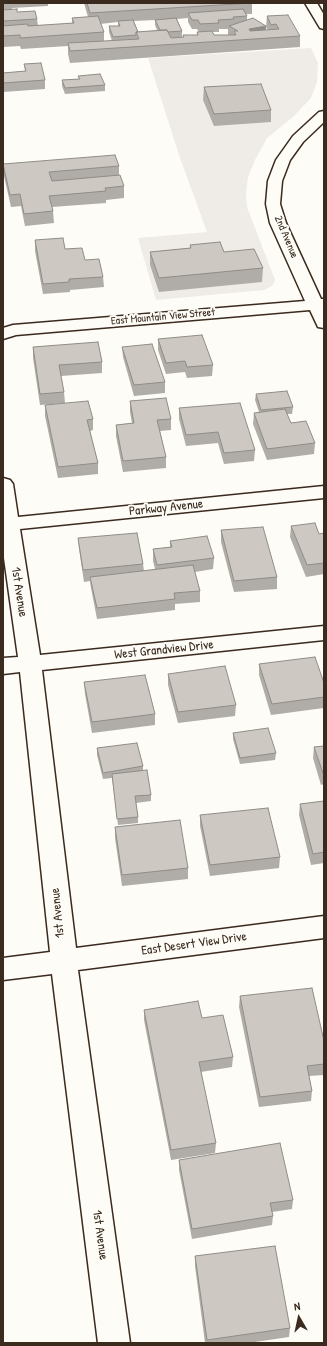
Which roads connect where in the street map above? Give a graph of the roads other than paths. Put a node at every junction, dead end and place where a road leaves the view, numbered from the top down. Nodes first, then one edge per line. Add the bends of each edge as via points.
1 (311, 3) edge
2 (324, 25) edge
3 (324, 115) edge
4 (320, 305) edge
5 (324, 323) edge
6 (3, 334) edge
7 (3, 484) edge
8 (324, 492) edge
9 (8, 524) junction
10 (324, 633) edge
11 (30, 663) junction
12 (3, 666) edge
13 (324, 927) edge
14 (64, 961) junction
15 (3, 968) edge
16 (114, 1343) edge

1 - 2 street
3 - 4 street, 2nd Avenue via 298,140 283,160 275,181 273,204 278,223
4 - 5 street, 2nd Avenue
4 - 6 street, East Mountain View Street via 13,330
7 - 9 street, 1st Avenue
8 - 9 street, Parkway Avenue
9 - 11 street, 1st Avenue
10 - 11 street, West Grandview Drive
11 - 12 street, West Grandview Drive
11 - 14 street, 1st Avenue
13 - 14 street, East Desert View Drive
14 - 15 street, East Desert View Drive
14 - 16 street, 1st Avenue

